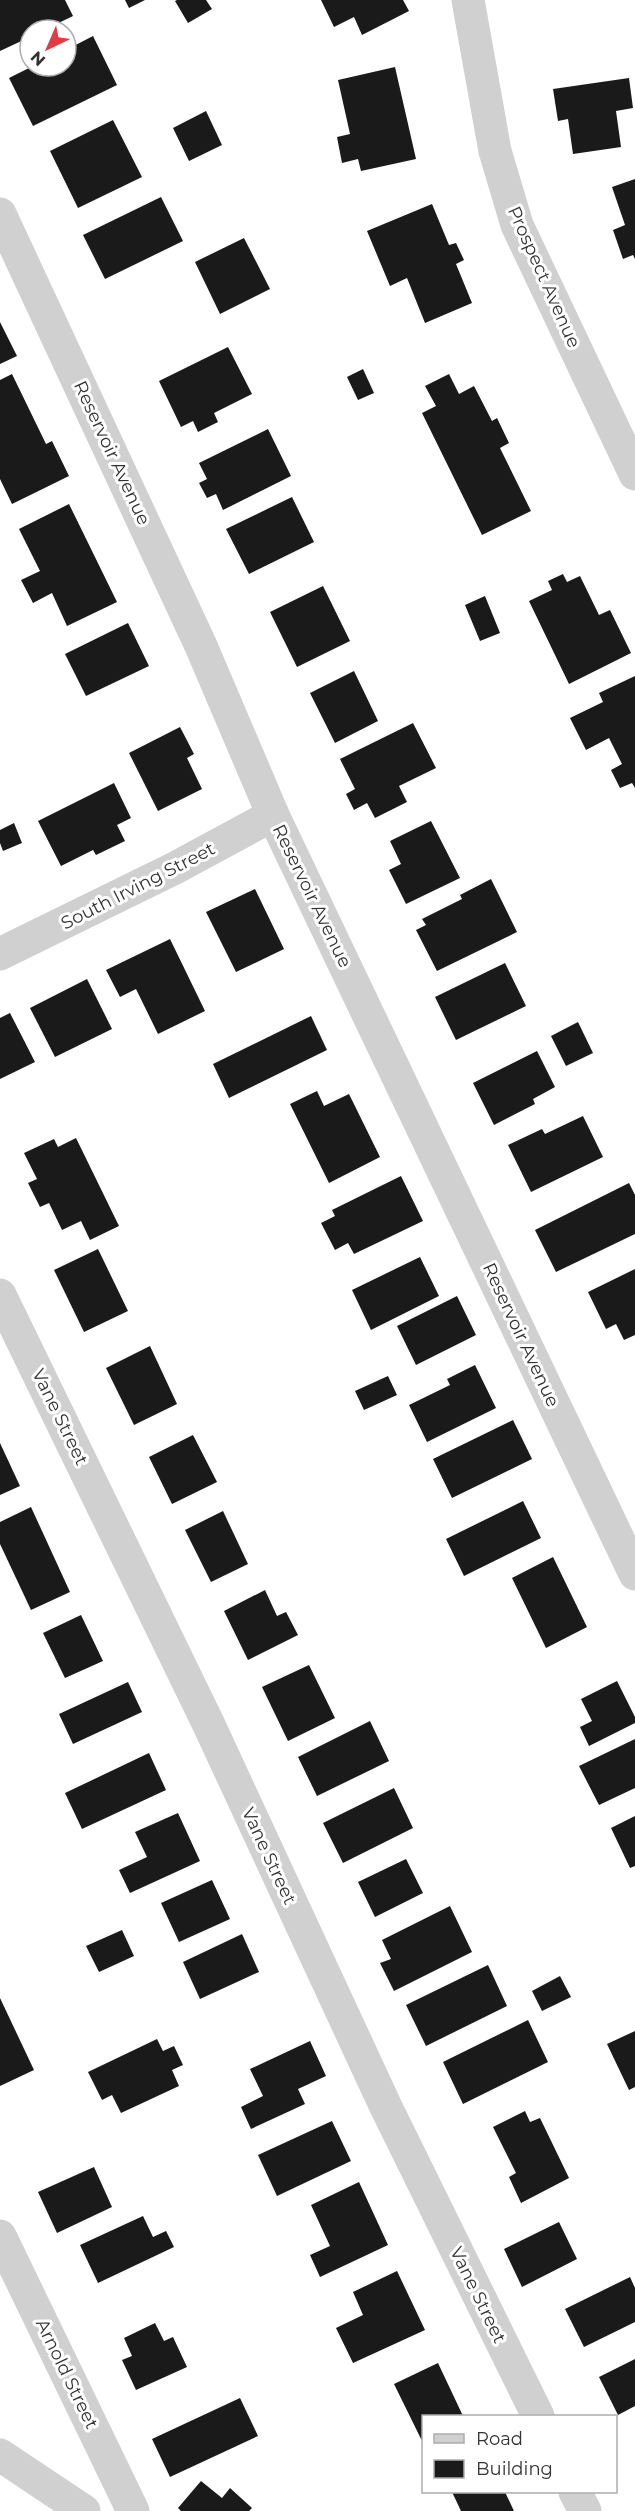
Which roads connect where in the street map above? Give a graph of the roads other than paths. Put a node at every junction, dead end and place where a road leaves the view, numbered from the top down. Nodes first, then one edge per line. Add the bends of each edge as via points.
1 (468, 0) edge
2 (0, 214) edge
3 (635, 474) edge
4 (273, 815) junction
5 (0, 954) edge
6 (0, 1295) edge
7 (635, 1574) edge
8 (0, 2236) edge
9 (538, 2415) edge
10 (0, 2455) edge
11 (576, 2493) edge
12 (84, 2511) edge
13 (133, 2511) edge
14 (585, 2511) edge

1 - 3 street, Prospect Avenue via 495,151 517,225
2 - 4 street, Reservoir Avenue via 192,625
4 - 5 street, South Irving Street
4 - 7 street, Reservoir Avenue
6 - 9 street, Vane Street via 208,1723 385,2105
8 - 13 street, Arnold Street
10 - 12 street
11 - 14 street

